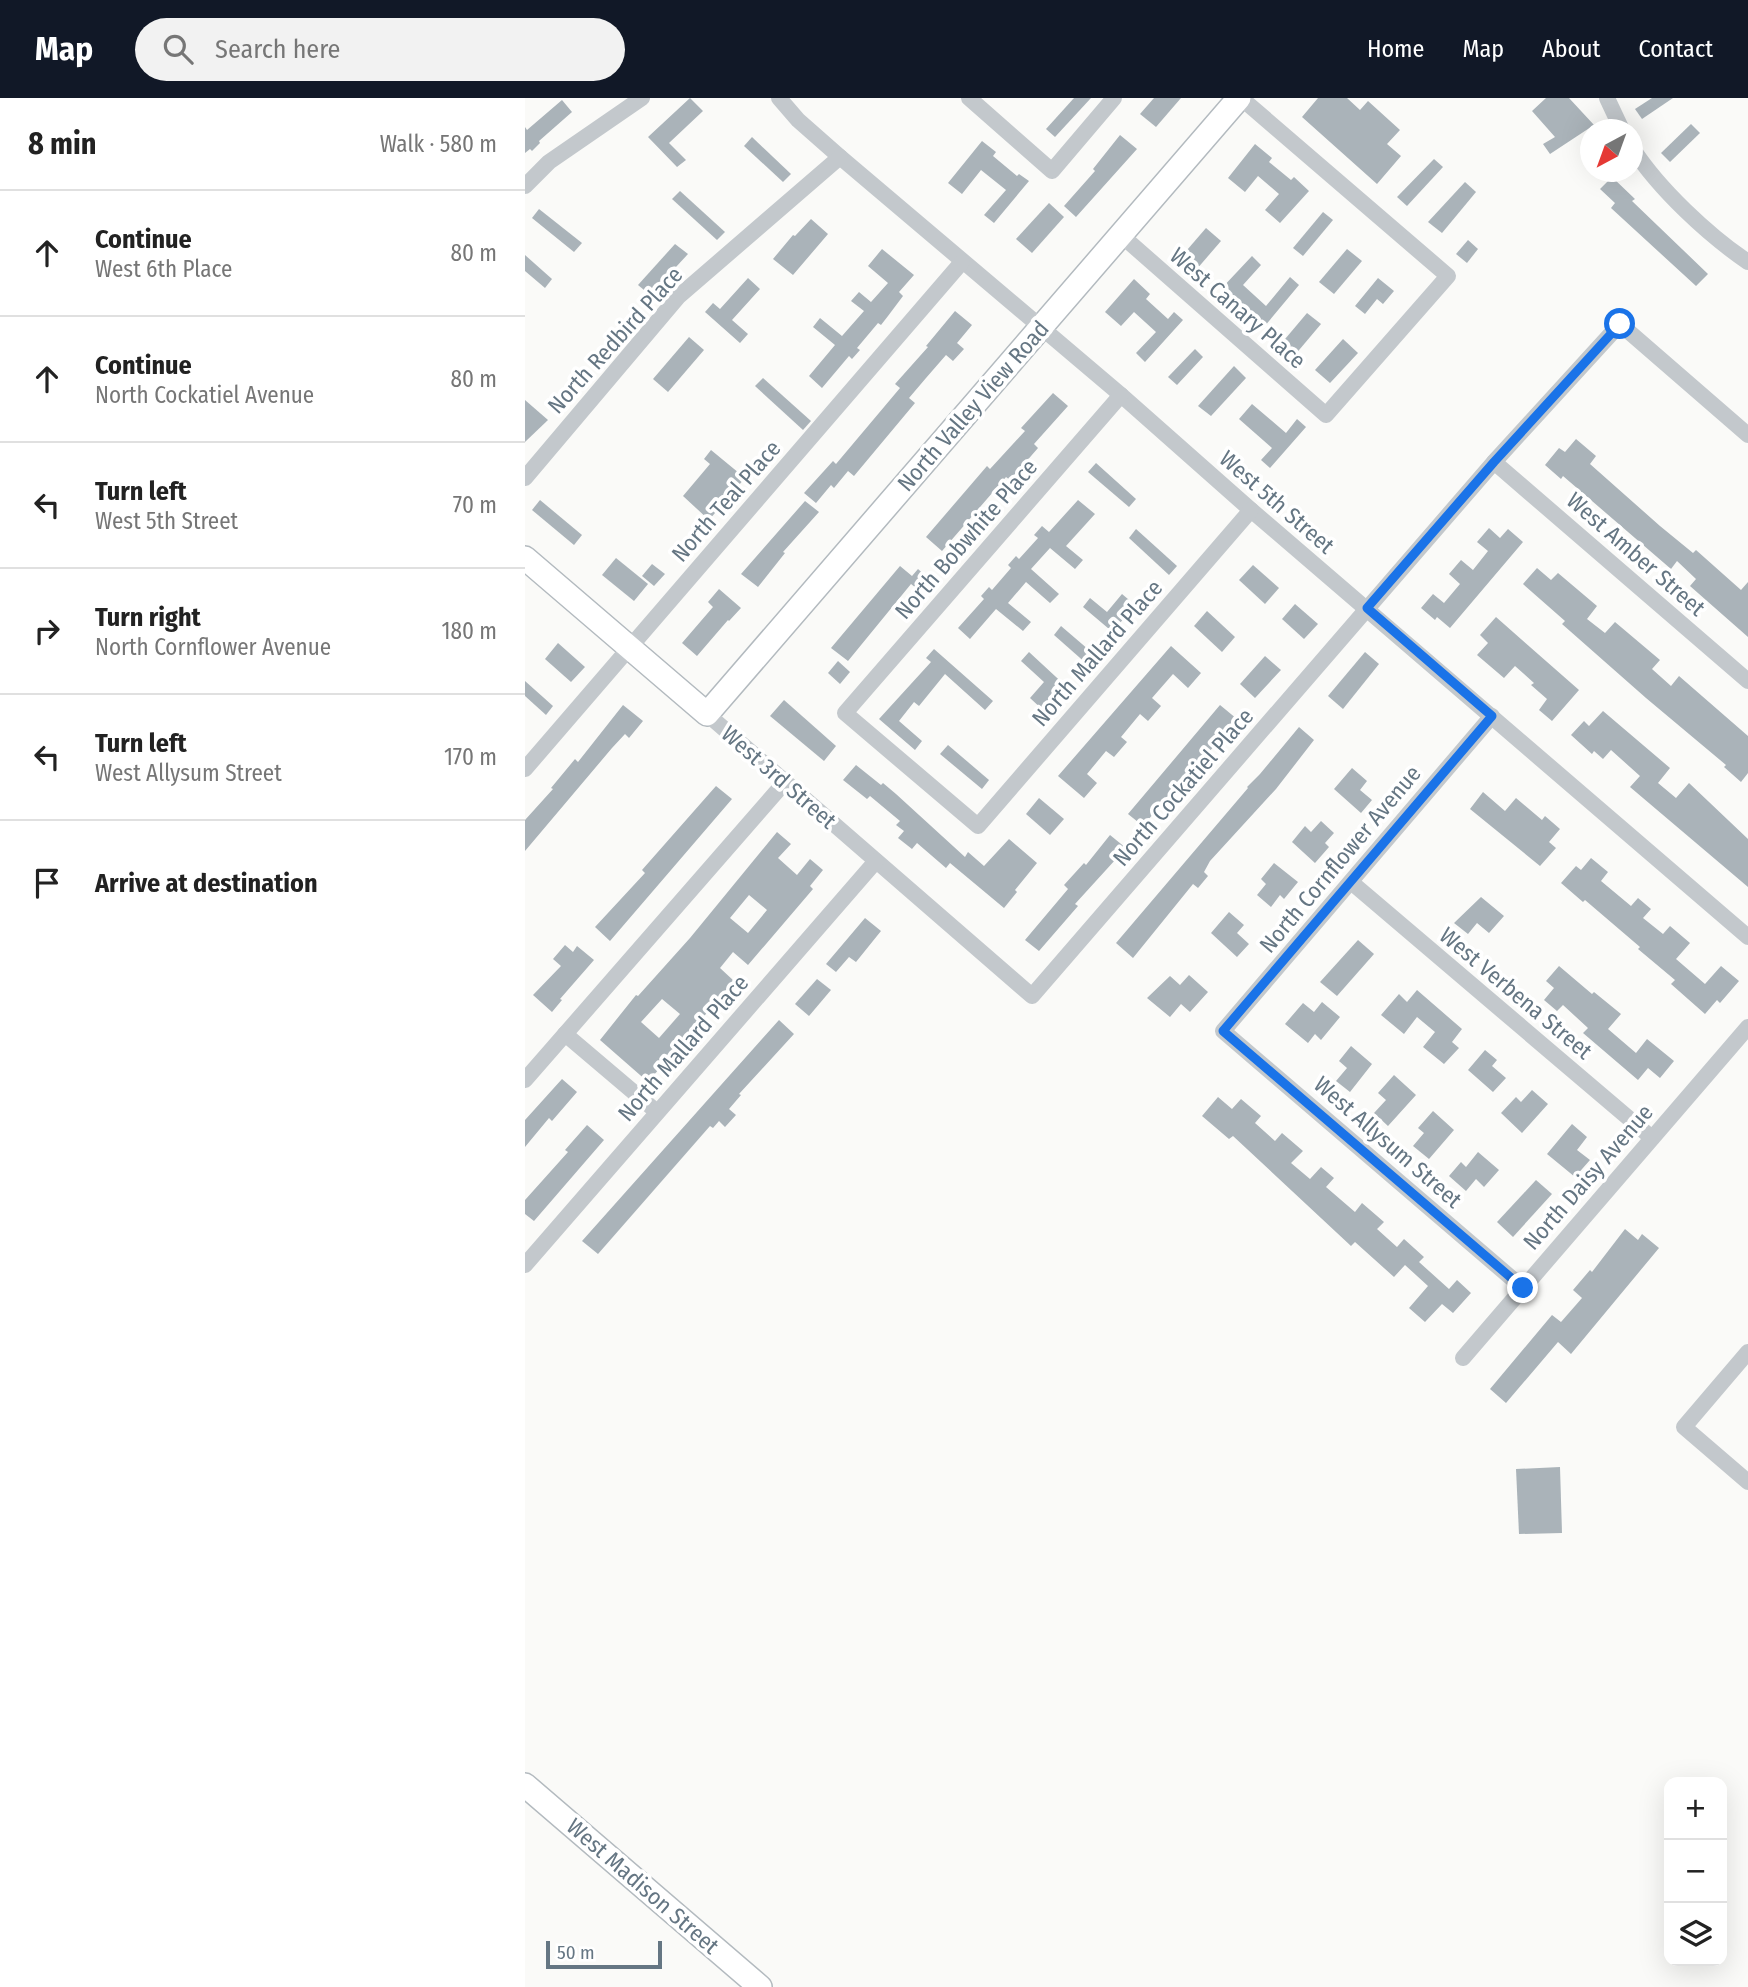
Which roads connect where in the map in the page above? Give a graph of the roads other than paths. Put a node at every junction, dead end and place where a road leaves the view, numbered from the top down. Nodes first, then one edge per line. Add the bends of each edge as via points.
1 (642, 98) edge
2 (779, 98) edge
3 (969, 98) edge
4 (1114, 98) edge
5 (1240, 98) edge
6 (1607, 98) edge
7 (1617, 119) edge
8 (840, 157) junction
9 (1643, 163) edge
10 (525, 186) edge
11 (1121, 235) junction
12 (963, 262) junction
13 (1748, 262) edge
14 (1042, 327) junction
15 (1121, 395) junction
16 (1748, 435) edge
17 (1494, 462) junction
18 (525, 478) edge
19 (1251, 510) junction
20 (525, 558) edge
21 (1367, 608) junction
22 (629, 648) junction
23 (1748, 681) edge
24 (707, 714) junction
25 (1492, 716) junction
26 (525, 769) edge
27 (785, 782) junction
28 (978, 826) joint
29 (876, 861) junction
30 (1351, 882) junction
31 (1748, 937) edge
32 (1033, 996) joint
33 (1748, 1027) edge
34 (1223, 1031) joint
35 (565, 1034) junction
36 (525, 1080) edge
37 (657, 1112) junction
38 (1652, 1138) junction
39 (525, 1265) edge
40 (1523, 1288) junction
41 (1748, 1352) edge
42 (1463, 1358) dead end
43 (1748, 1482) edge
44 (525, 1785) edge
45 (760, 1987) edge

1 - 10 street via 549,162
2 - 8 street, West 5th Street
3 - 4 street via 1052,171
5 - 11 street, North Valley View Road
5 - 11 street, West Canary Place via 1448,276 1326,415
6 - 7 street
8 - 12 street, West 5th Street
8 - 18 street, North Redbird Place via 678,298
9 - 13 street via 1700,224
11 - 14 street, North Valley View Road
12 - 14 street, West 5th Street
12 - 22 street, North Teal Place
14 - 15 street, West 5th Street
14 - 24 street, North Valley View Road
15 - 19 street, West 5th Street
15 - 28 street, North Bobwhite Place via 845,713
16 - 17 street, North Cockatiel Place via 1620,324
17 - 21 street, North Cockatiel Place
17 - 23 street, West Amber Street
19 - 21 street, West 5th Street
19 - 28 street, North Mallard Place
20 - 22 street, West 3rd Street
21 - 25 street, West 5th Street
21 - 32 street, North Cockatiel Place
22 - 24 street, West 3rd Street
22 - 26 street, North Teal Place
24 - 27 street, West 3rd Street
25 - 30 street, North Cornflower Avenue
25 - 31 street, West 5th Street
27 - 29 street, West 3rd Street
27 - 35 street
29 - 32 street, West 3rd Street
29 - 37 street, North Mallard Place
30 - 34 street, North Cornflower Avenue
30 - 38 street, West Verbena Street
33 - 38 street, North Daisy Avenue
34 - 40 street, West Allysum Street
35 - 36 street
35 - 37 street
37 - 39 street, North Mallard Place
38 - 40 street, North Daisy Avenue
40 - 42 street, North Daisy Avenue
41 - 43 street via 1684,1427
44 - 45 street, West Madison Street

